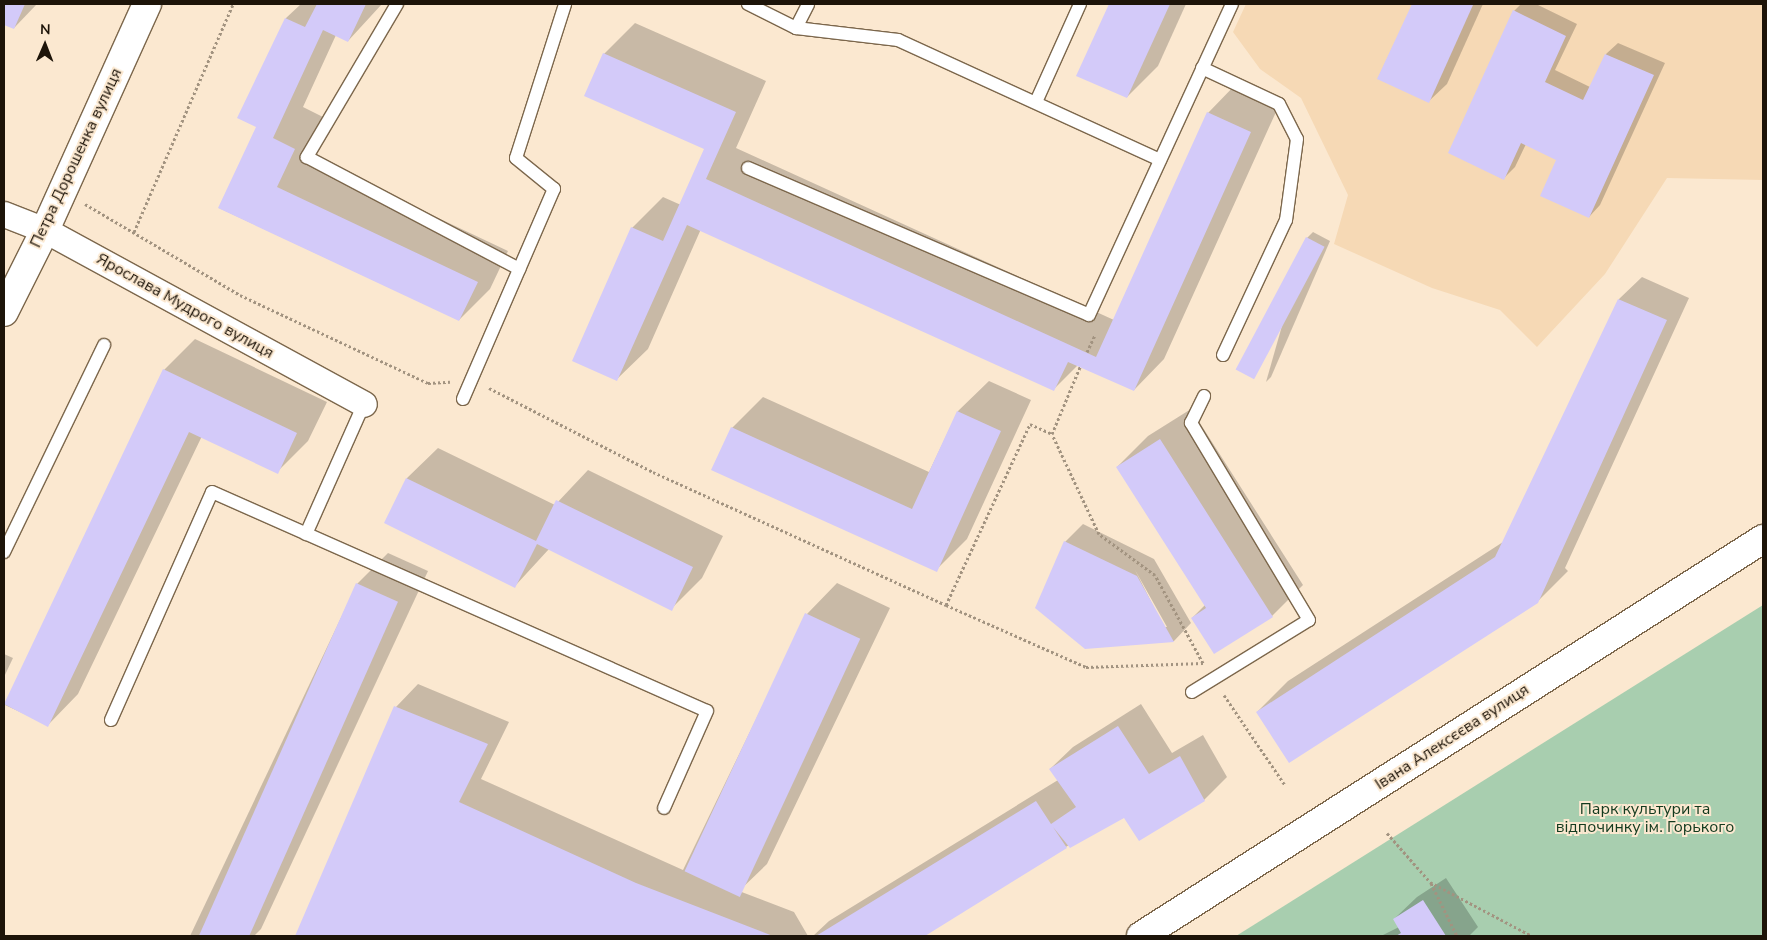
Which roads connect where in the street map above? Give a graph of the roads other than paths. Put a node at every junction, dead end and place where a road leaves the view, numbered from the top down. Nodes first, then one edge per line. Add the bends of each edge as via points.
1 (147, 4) edge
2 (396, 4) edge
3 (565, 4) edge
4 (748, 4) edge
5 (808, 4) edge
6 (1080, 4) edge
7 (1232, 4) edge
8 (796, 28) junction
9 (1202, 68) junction
10 (1036, 102) junction
11 (1160, 160) junction
12 (748, 168) dead end
13 (4, 214) edge
14 (45, 230) junction
15 (519, 269) junction
16 (4, 312) edge
17 (104, 345) dead end
18 (1223, 355) dead end
19 (1204, 396) dead end
20 (463, 399) dead end
21 (364, 404) joint
22 (306, 534) junction
23 (1763, 539) edge
24 (4, 552) edge
25 (1192, 692) dead end
26 (111, 720) dead end
27 (664, 808) dead end
28 (1141, 936) edge

1 - 14 street, Петра Дорошенка вулиця
2 - 15 lane via 307,157
3 - 15 lane via 516,158 554,189
4 - 8 lane
5 - 8 lane
6 - 10 lane
7 - 9 lane
8 - 10 lane via 898,40
9 - 11 lane
9 - 18 lane via 1279,104 1297,139 1286,220
10 - 11 lane
11 - 12 lane via 1089,315
13 - 14 street, Ярослава Мудрого вулиця
14 - 16 street, Петра Дорошенка вулиця
14 - 21 street, Ярослава Мудрого вулиця
15 - 20 lane
17 - 24 lane
19 - 25 lane via 1191,424 1309,620
21 - 22 lane
22 - 26 lane via 212,492
22 - 27 lane via 707,711
23 - 28 street, Івана Алексєєва вулиця

